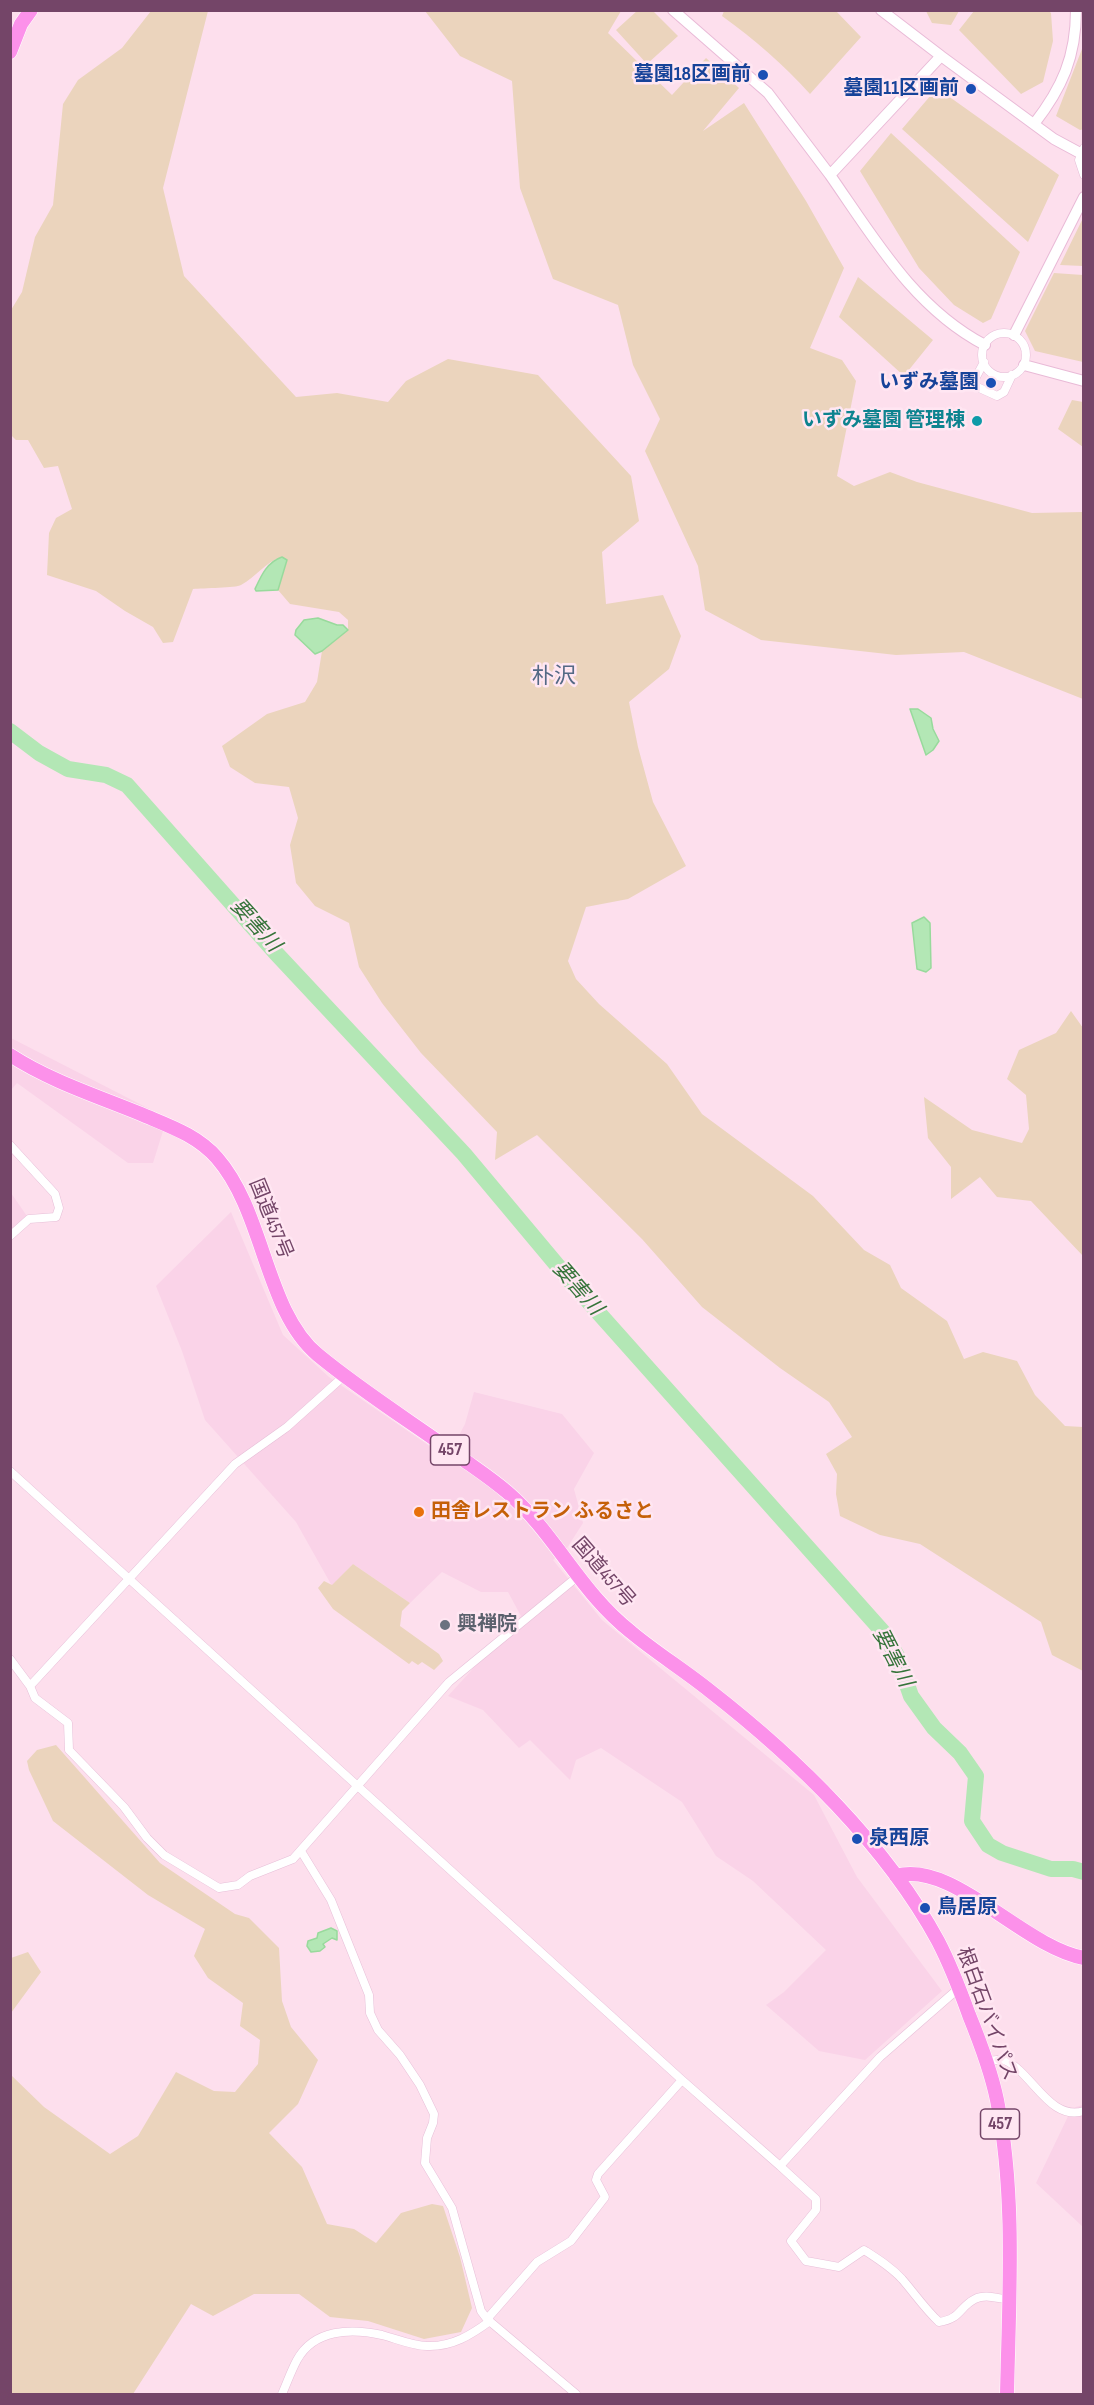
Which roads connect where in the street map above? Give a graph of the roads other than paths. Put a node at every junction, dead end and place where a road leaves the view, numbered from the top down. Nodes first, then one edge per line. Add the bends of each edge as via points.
1 (30, 10) edge
2 (673, 10) edge
3 (881, 10) edge
4 (1076, 10) edge
5 (10, 52) edge
6 (941, 56) junction
7 (1034, 124) junction
8 (1082, 151) edge
9 (830, 175) junction
10 (1083, 175) edge
11 (1083, 196) edge
12 (1014, 335) junction
13 (985, 345) junction
14 (984, 362) junction
15 (1024, 365) junction
16 (1012, 375) junction
17 (1083, 381) edge
18 (10, 1055) edge
19 (10, 1144) edge
20 (10, 1236) edge
21 (344, 1376) junction
22 (10, 1471) edge
23 (577, 1577) junction
24 (129, 1579) junction
25 (10, 1659) edge
26 (30, 1686) junction
27 (358, 1786) junction
28 (301, 1851) junction
29 (896, 1876) junction
30 (1083, 1958) edge
31 (959, 1988) junction
32 (986, 2061) junction
33 (682, 2080) junction
34 (1083, 2111) edge
35 (780, 2166) junction
36 (1009, 2300) junction
37 (488, 2320) junction
38 (282, 2394) edge
39 (576, 2394) edge
40 (1007, 2394) edge

1 - 5 highway
2 - 9 street via 768,93
3 - 6 street
4 - 7 street via 1069,67
6 - 7 street
6 - 9 street
7 - 8 street via 1054,139
8 - 10 street via 1079,166
9 - 13 street via 897,272 952,324
11 - 12 street
12 - 13 street via 1001,333
12 - 15 street via 1026,351
13 - 14 street
14 - 16 street via 994,374
14 - 16 street via 975,386 997,396 1004,392
15 - 16 street
15 - 17 street
18 - 21 highway, 国道457号 / 457 via 49,1077 188,1134 213,1153 244,1200 296,1330
19 - 20 street via 55,1194 59,1208 56,1217 29,1219
21 - 23 highway, 国道457号 / 457 via 506,1491 534,1519
21 - 24 street via 286,1427 235,1464
22 - 24 street
23 - 27 street via 449,1682
23 - 29 highway, 国道457号 / 457 via 602,1608 711,1691 777,1748 849,1818
24 - 26 street
24 - 27 street
25 - 26 street
26 - 28 street via 35,1698 68,1723 69,1749 164,1855 219,1888 237,1885 293,1859
27 - 28 street
27 - 33 street
28 - 37 street via 331,1900 369,1995 370,2013 378,2030 420,2085 434,2114 425,2163 452,2208 477,2300
29 - 30 highway via 925,1874 950,1883 1018,1929
29 - 31 highway, 根白石バイパス / 457 via 935,1935
31 - 32 highway, 根白石バイパス / 457
31 - 35 street via 880,2057
32 - 34 street via 1002,2060 1013,2066 1055,2106 1068,2113
32 - 36 highway, 根白石バイパス / 457 via 997,2099 1004,2156 1010,2239
33 - 35 street
33 - 37 street via 598,2174 596,2181 605,2197 571,2241 537,2262
35 - 36 street via 816,2199 816,2210 791,2241 806,2261 839,2267 864,2250 902,2279 939,2322 952,2320 974,2299 986,2296
36 - 40 highway, 根白石バイパス / 457
37 - 38 street via 468,2337 426,2347 354,2330 331,2333 311,2344 297,2359
37 - 39 street

